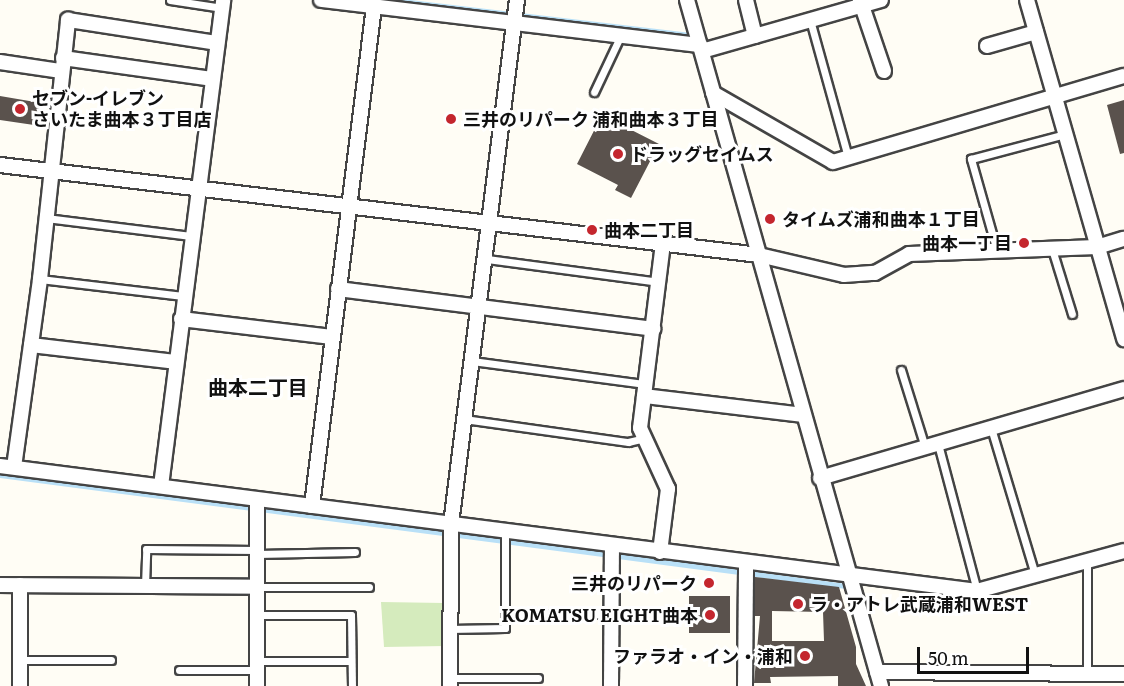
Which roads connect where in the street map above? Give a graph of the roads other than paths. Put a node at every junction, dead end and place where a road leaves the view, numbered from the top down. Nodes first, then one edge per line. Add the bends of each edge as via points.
1 (170, 0) edge
2 (321, 0) edge
3 (517, 0) edge
4 (687, 0) edge
5 (746, 0) edge
6 (881, 0) edge
7 (1027, 0) edge
8 (861, 3) edge
9 (223, 4) edge
10 (374, 7) junction
11 (810, 20) junction
12 (511, 21) junction
13 (1036, 32) junction
14 (621, 35) junction
15 (755, 36) junction
16 (217, 43) junction
17 (987, 46) dead end
18 (701, 48) junction
19 (0, 63) edge
20 (62, 64) junction
21 (884, 71) dead end
22 (1124, 76) edge
23 (212, 79) junction
24 (594, 92) dead end
25 (713, 93) junction
26 (1054, 97) junction
27 (1065, 134) junction
28 (848, 157) junction
29 (0, 165) edge
30 (51, 171) junction
31 (199, 189) junction
32 (348, 206) junction
33 (46, 218) junction
34 (490, 223) junction
35 (191, 236) junction
36 (1124, 239) edge
37 (663, 243) junction
38 (1097, 247) junction
39 (1052, 249) junction
40 (997, 251) junction
41 (759, 255) junction
42 (487, 259) junction
43 (40, 279) junction
44 (659, 282) junction
45 (338, 289) junction
46 (183, 297) junction
47 (480, 307) junction
48 (1072, 315) dead end
49 (180, 319) junction
50 (653, 329) junction
51 (332, 337) junction
52 (1124, 339) edge
53 (31, 345) junction
54 (472, 361) junction
55 (175, 362) junction
56 (901, 370) dead end
57 (1124, 389) edge
58 (645, 390) junction
59 (803, 415) junction
60 (464, 419) junction
61 (992, 428) junction
62 (645, 438) junction
63 (932, 446) junction
64 (7, 467) edge
65 (820, 478) junction
66 (161, 486) junction
67 (257, 501) junction
68 (312, 507) junction
69 (451, 524) junction
70 (505, 533) junction
71 (612, 547) junction
72 (1124, 551) edge
73 (257, 552) junction
74 (355, 552) dead end
75 (660, 552) junction
76 (1087, 561) junction
77 (746, 564) junction
78 (1035, 575) junction
79 (850, 576) junction
80 (0, 585) edge
81 (20, 585) junction
82 (145, 586) junction
83 (257, 587) junction
84 (369, 587) dead end
85 (977, 591) junction
86 (552, 614) dead end
87 (611, 614) junction
88 (257, 615) junction
89 (449, 629) junction
90 (20, 660) junction
91 (111, 660) dead end
92 (351, 661) junction
93 (257, 665) junction
94 (179, 670) dead end
95 (877, 672) junction
96 (1087, 674) junction
97 (1124, 674) edge
98 (538, 678) dead end
99 (450, 682) edge
100 (20, 686) edge
101 (257, 686) edge
102 (352, 686) edge
103 (611, 686) edge
104 (745, 686) edge
105 (881, 686) edge

1 - 9 lane
2 - 10 street
3 - 12 street
4 - 18 street
5 - 15 street
6 - 8 street
7 - 13 street
8 - 11 street
8 - 21 street
9 - 16 street
10 - 12 street
10 - 32 street
11 - 15 street
11 - 28 lane
12 - 14 street
12 - 34 street
13 - 17 street
13 - 26 street
14 - 18 street
14 - 24 lane
15 - 18 street
16 - 20 street via 68,20
16 - 23 street
18 - 25 street
19 - 20 street
20 - 23 street
20 - 30 street
22 - 26 street
23 - 31 street
25 - 28 street via 833,162
25 - 41 street
26 - 27 street
26 - 28 street
27 - 38 street
27 - 40 lane via 971,159
29 - 30 street
30 - 31 street
30 - 33 street
31 - 32 street
31 - 35 street
32 - 34 street
32 - 45 street
33 - 35 lane
33 - 43 street
34 - 37 street
34 - 42 street
35 - 46 street
36 - 38 street
37 - 41 street
37 - 44 street
38 - 39 street
38 - 52 street
39 - 40 street
39 - 48 lane
40 - 41 street via 909,254 875,273 844,275
41 - 59 street
42 - 44 lane
42 - 47 street
43 - 46 lane
43 - 53 street
44 - 50 street
45 - 47 street
45 - 51 street
46 - 49 street
47 - 50 street
47 - 54 street
49 - 51 street
49 - 55 street
50 - 58 street
51 - 68 street
53 - 55 street
53 - 64 street
54 - 58 lane
54 - 60 street
55 - 66 street
56 - 63 lane
57 - 61 street
58 - 59 street
58 - 62 street via 640,428
59 - 65 street
60 - 62 lane via 628,442
60 - 69 street
61 - 63 street
61 - 78 lane
62 - 75 street via 668,489
63 - 65 street
63 - 85 lane
64 - 66 street
65 - 79 street
66 - 67 street
67 - 68 street
67 - 73 street
68 - 69 street
69 - 70 street
69 - 89 street
70 - 71 street
70 - 89 lane via 505,628
71 - 75 street
71 - 87 street
72 - 76 street
73 - 74 lane
73 - 82 lane via 146,549
73 - 83 street
75 - 77 street
76 - 78 street
76 - 96 lane
77 - 79 street
77 - 104 street
78 - 85 street
79 - 85 street
79 - 95 street
80 - 81 street
81 - 82 street
81 - 90 street
82 - 83 street
83 - 84 lane
83 - 88 street
86 - 87 lane
87 - 103 street
88 - 92 lane via 351,615
88 - 93 street
89 - 99 street
90 - 91 lane
90 - 100 street
92 - 93 lane
92 - 102 lane
93 - 94 lane
93 - 101 street
95 - 96 street
95 - 105 street
96 - 97 street
98 - 99 lane

